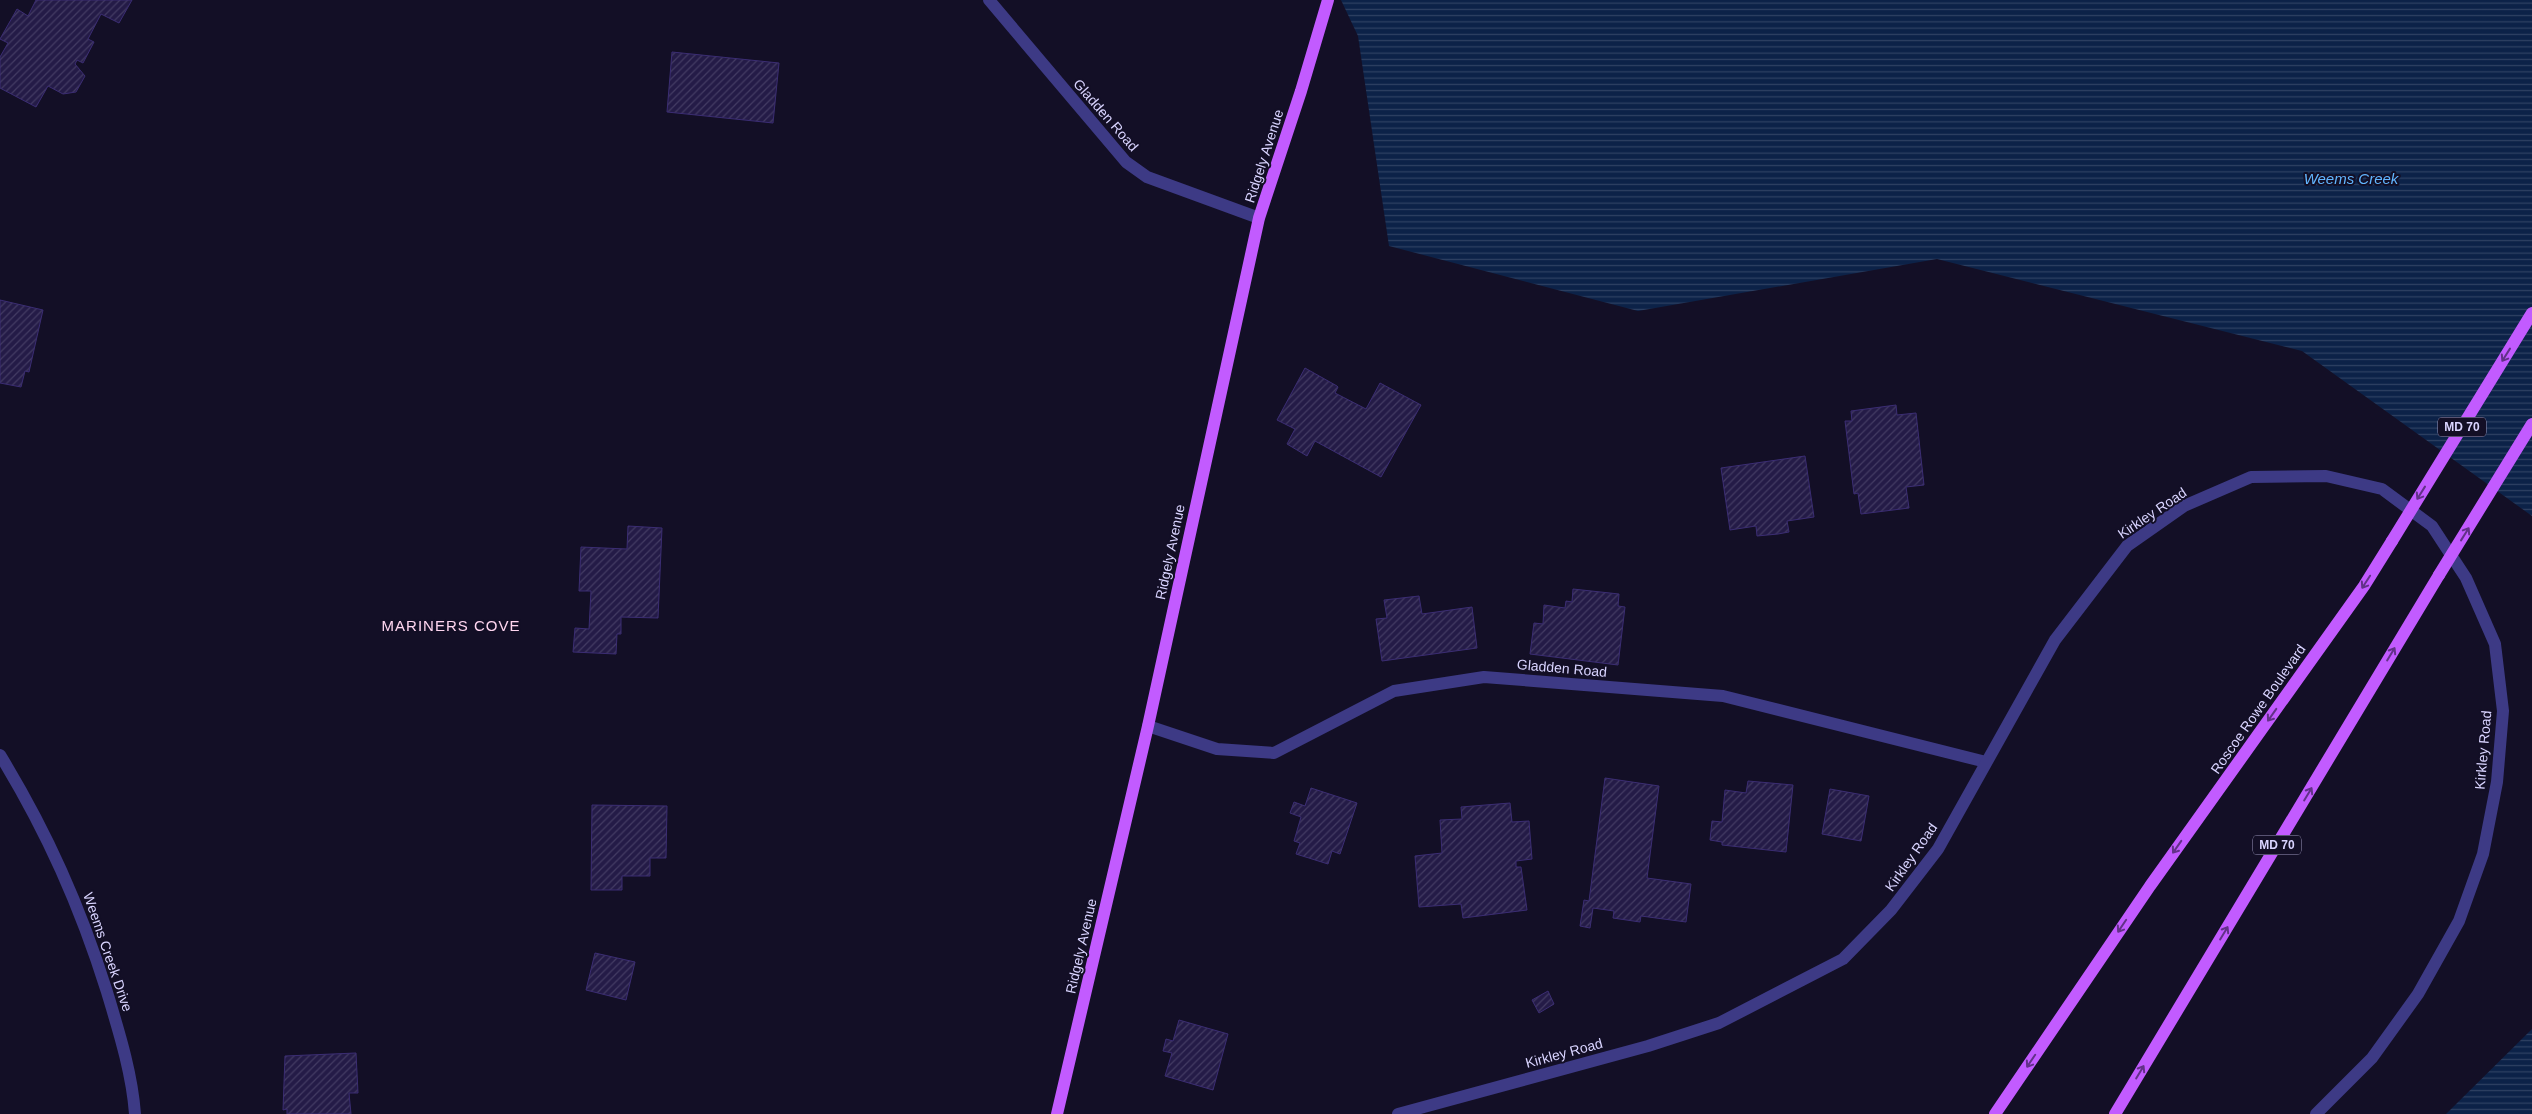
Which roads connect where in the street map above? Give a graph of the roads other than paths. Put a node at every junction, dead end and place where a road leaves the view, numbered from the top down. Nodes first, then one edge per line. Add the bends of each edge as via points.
1 (989, 0) edge
2 (1328, 0) edge
3 (1259, 218) junction
4 (2532, 314) edge
5 (2532, 424) edge
6 (1148, 726) junction
7 (0, 755) edge
8 (1986, 762) junction
9 (135, 1114) edge
10 (1057, 1114) edge
11 (1398, 1114) edge
12 (1995, 1114) edge
13 (2115, 1114) edge
14 (2316, 1114) edge

1 - 3 street, Gladden Road via 1126,162 1147,177
2 - 3 main road, Ridgely Avenue
3 - 6 main road, Ridgely Avenue
4 -> 12 main road, Roscoe Rowe Boulevard / MD 70, bridge via 2364,586 2150,886
13 -> 5 main road, MD 70, bridge
6 - 8 street, Gladden Road via 1216,750 1274,753 1394,691 1484,677 1723,696
6 - 10 main road, Ridgely Avenue
7 - 9 street, Weems Creek Drive via 55,852 87,928 120,1032
8 - 11 street, Kirkley Road via 1938,849 1891,910 1843,959 1719,1023 1648,1046
8 - 14 street, Kirkley Road via 2055,640 2127,546 2184,506 2251,477 2326,476 2382,489 2432,526 2466,578 2495,644 2503,711 2494,800 2483,854 2459,921 2418,994 2372,1058

